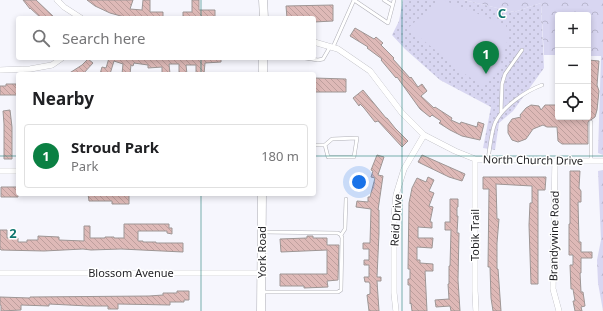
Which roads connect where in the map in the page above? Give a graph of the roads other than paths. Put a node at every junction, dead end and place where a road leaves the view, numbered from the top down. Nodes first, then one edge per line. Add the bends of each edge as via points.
1 (57, 0) edge
2 (264, 0) edge
3 (354, 0) edge
4 (384, 0) edge
5 (394, 0) edge
6 (392, 5) junction
7 (78, 16) edge
8 (264, 16) edge
9 (316, 43) edge
10 (332, 47) junction
11 (522, 50) dead end
12 (59, 60) edge
13 (263, 60) edge
14 (316, 60) edge
15 (0, 70) edge
16 (263, 72) edge
17 (542, 85) dead end
18 (502, 112) junction
19 (591, 122) dead end
20 (424, 135) junction
21 (316, 145) edge
22 (325, 145) junction
23 (475, 159) junction
24 (488, 159) junction
25 (555, 161) junction
26 (591, 161) junction
27 (603, 161) edge
28 (0, 171) edge
29 (16, 171) edge
30 (262, 196) edge
31 (346, 199) dead end
32 (262, 232) junction
33 (341, 235) junction
34 (0, 273) edge
35 (261, 273) junction
36 (261, 292) junction
37 (261, 311) edge
38 (396, 311) edge
39 (476, 311) edge
40 (559, 311) edge

1 - 7 street
2 - 8 main road
3 - 6 lane via 388,23
3 - 10 lane
4 - 6 lane
5 - 6 lane
9 - 10 street, North Church Drive
10 - 14 lane via 323,59
10 - 20 street, North Church Drive via 370,71 402,113
11 - 18 lane via 503,79
12 - 15 street via 52,65 30,69
13 - 16 main road
17 - 18 lane via 531,89
18 - 24 lane via 495,124
19 - 26 lane
20 - 23 street, North Church Drive
20 - 38 street, Reid Drive via 404,169 396,195
21 - 22 lane
22 - 22 lane via 332,139 357,138 354,157 328,157
23 - 24 street, North Church Drive
23 - 39 street, Tobik Trail
24 - 25 street, North Church Drive
25 - 26 street, North Church Drive
25 - 40 street, Brandywine Road via 553,289
26 - 27 street, North Church Drive
28 - 29 street
30 - 32 main road, York Road
31 - 33 lane via 345,229
32 - 33 lane
32 - 35 main road, York Road
33 - 36 lane via 341,290
34 - 35 street, Blossom Avenue
35 - 36 main road, York Road
36 - 37 main road, York Road

